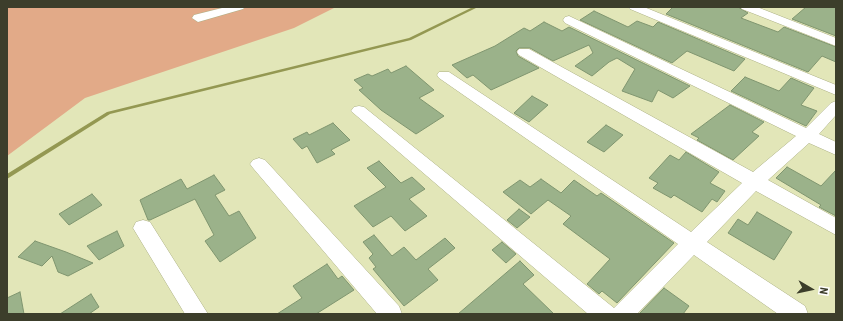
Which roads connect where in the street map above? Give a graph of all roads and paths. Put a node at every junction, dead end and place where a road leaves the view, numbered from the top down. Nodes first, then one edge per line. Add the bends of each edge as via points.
1 (239, 7) edge
2 (634, 7) edge
3 (746, 7) edge
4 (198, 18) dead end
5 (569, 20) dead end
6 (836, 42) edge
7 (524, 52) dead end
8 (444, 75) dead end
9 (836, 90) edge
10 (836, 106) edge
11 (359, 111) dead end
12 (808, 135) junction
13 (836, 148) edge
14 (259, 164) dead end
15 (755, 181) junction
16 (836, 227) edge
17 (143, 228) dead end
18 (694, 242) junction
19 (197, 314) edge
20 (391, 314) edge
21 (605, 314) edge
22 (622, 314) edge
23 (797, 314) edge

1 - 4 street
2 - 9 street
3 - 6 street
5 - 12 street
7 - 15 street
8 - 18 street
10 - 12 street
11 - 21 street
12 - 13 street
12 - 15 street
14 - 20 street
15 - 16 street
15 - 18 street
17 - 19 street
18 - 22 street
18 - 23 street

